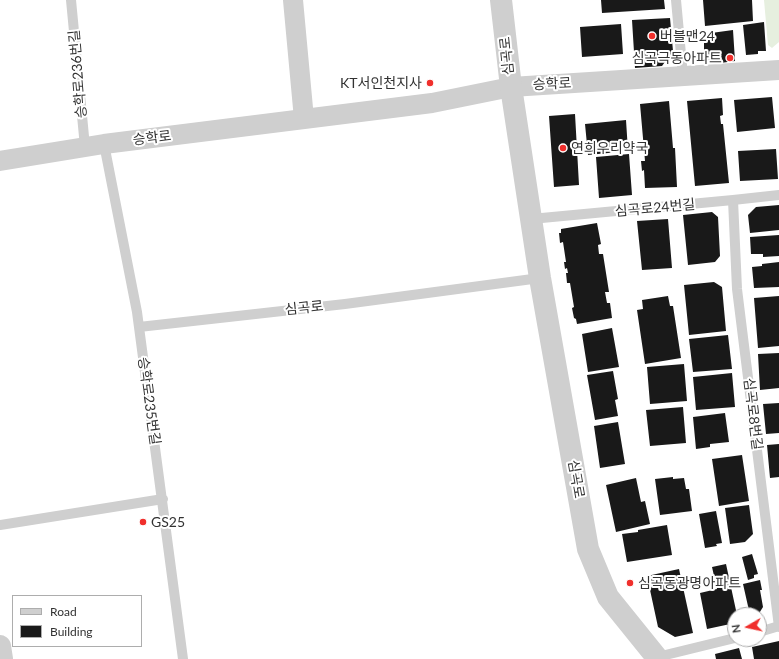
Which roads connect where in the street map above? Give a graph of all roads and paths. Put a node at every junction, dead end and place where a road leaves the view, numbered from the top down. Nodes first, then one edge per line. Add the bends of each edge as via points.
1 (71, 0) edge
2 (293, 0) edge
3 (501, 0) edge
4 (676, 0) edge
5 (779, 70) edge
6 (683, 76) junction
7 (511, 86) junction
8 (304, 119) junction
9 (104, 144) junction
10 (85, 147) junction
11 (0, 161) edge
12 (779, 195) edge
13 (733, 200) junction
14 (531, 219) junction
15 (540, 278) junction
16 (139, 327) junction
17 (162, 499) junction
18 (0, 525) edge
19 (779, 626) edge
20 (767, 630) edge
21 (727, 640) edge
22 (0, 646) edge
23 (657, 658) edge
24 (2, 659) edge
25 (183, 659) edge

1 - 10 lane, 승학로236번길
2 - 8 street
3 - 7 street, 심곡로
4 - 6 lane
5 - 6 street, 승학로
6 - 7 street, 승학로
7 - 8 street, 승학로 via 432,103
7 - 14 street, 심곡로
8 - 9 street, 승학로
9 - 10 street, 승학로
9 - 16 lane, 승학로235번길
10 - 11 street, 승학로
12 - 13 lane, 심곡로24번길
13 - 14 lane, 심곡로24번길
13 - 19 lane, 심곡로8번길 via 737,289
14 - 15 street, 심곡로
15 - 16 lane, 심곡로 via 345,304
15 - 23 street, 심곡로 via 588,550 608,597
16 - 17 lane, 승학로235번길
17 - 18 lane
17 - 25 lane, 승학로235번길
19 - 20 lane, 심곡로8번길
21 - 23 lane
22 - 24 street

